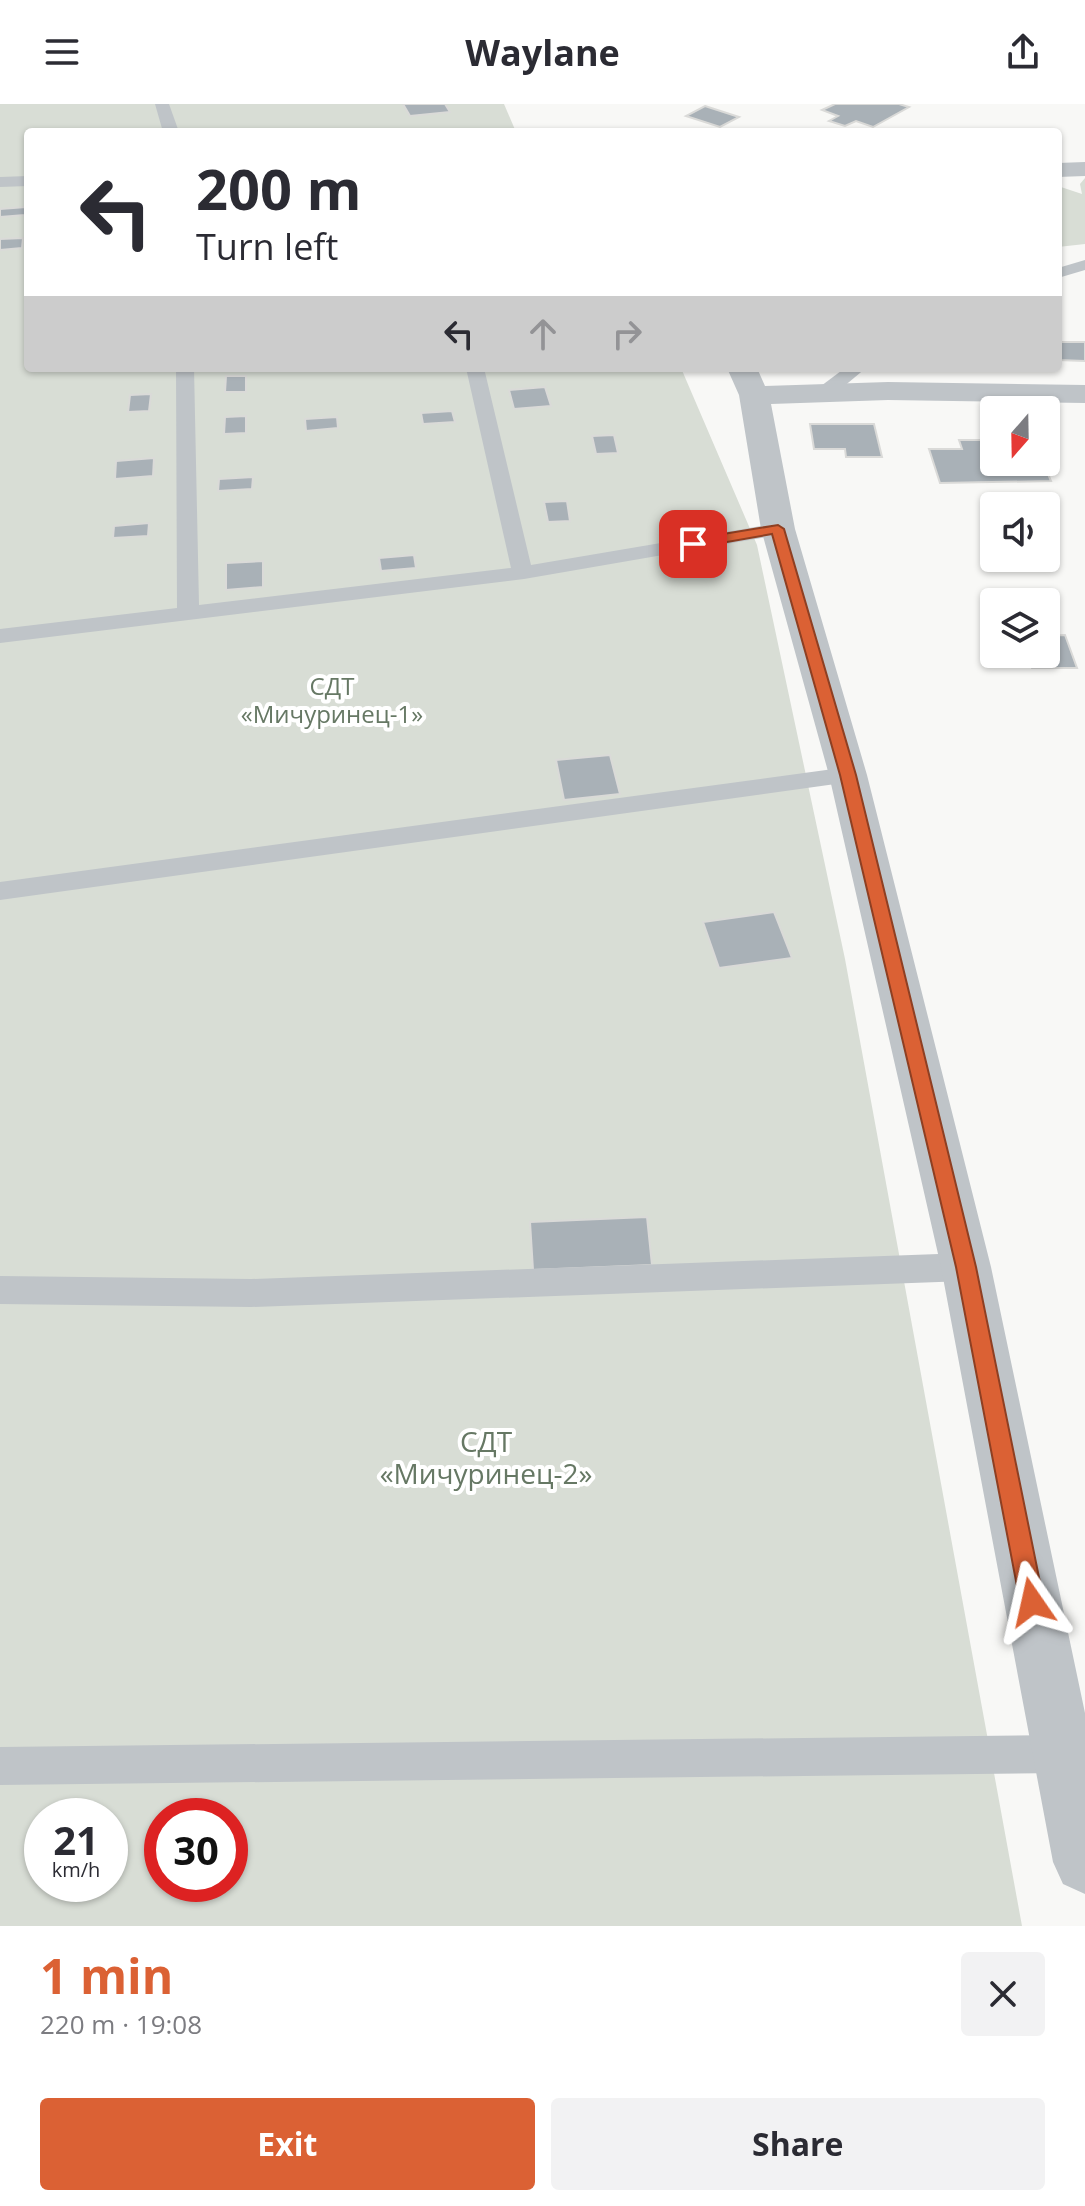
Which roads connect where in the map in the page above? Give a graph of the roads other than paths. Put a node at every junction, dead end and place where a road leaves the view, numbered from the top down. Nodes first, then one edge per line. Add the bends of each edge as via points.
1 (162, 104) edge
2 (170, 128) edge
3 (1085, 169) edge
4 (1062, 170) edge
5 (24, 181) edge
6 (0, 182) edge
7 (1085, 265) edge
8 (1062, 272) edge
9 (185, 372) edge
10 (476, 372) edge
11 (852, 372) edge
12 (748, 382) edge
13 (824, 393) junction
14 (1085, 394) edge
15 (778, 529) junction
16 (524, 573) junction
17 (188, 613) junction
18 (0, 636) edge
19 (848, 775) junction
20 (0, 891) edge
21 (966, 1267) junction
22 (0, 1290) edge
23 (1062, 1754) junction
24 (0, 1766) edge
25 (1082, 1833) edge

1 - 2 lane
3 - 4 street
5 - 6 lane
7 - 8 lane
9 - 17 lane
10 - 16 lane
11 - 13 lane
12 - 13 street
12 - 15 street
13 - 14 street
15 - 16 lane
15 - 19 street
16 - 17 lane
17 - 18 lane
19 - 20 lane
19 - 21 street
21 - 22 lane via 251,1293
21 - 23 street
23 - 24 lane
23 - 25 street

